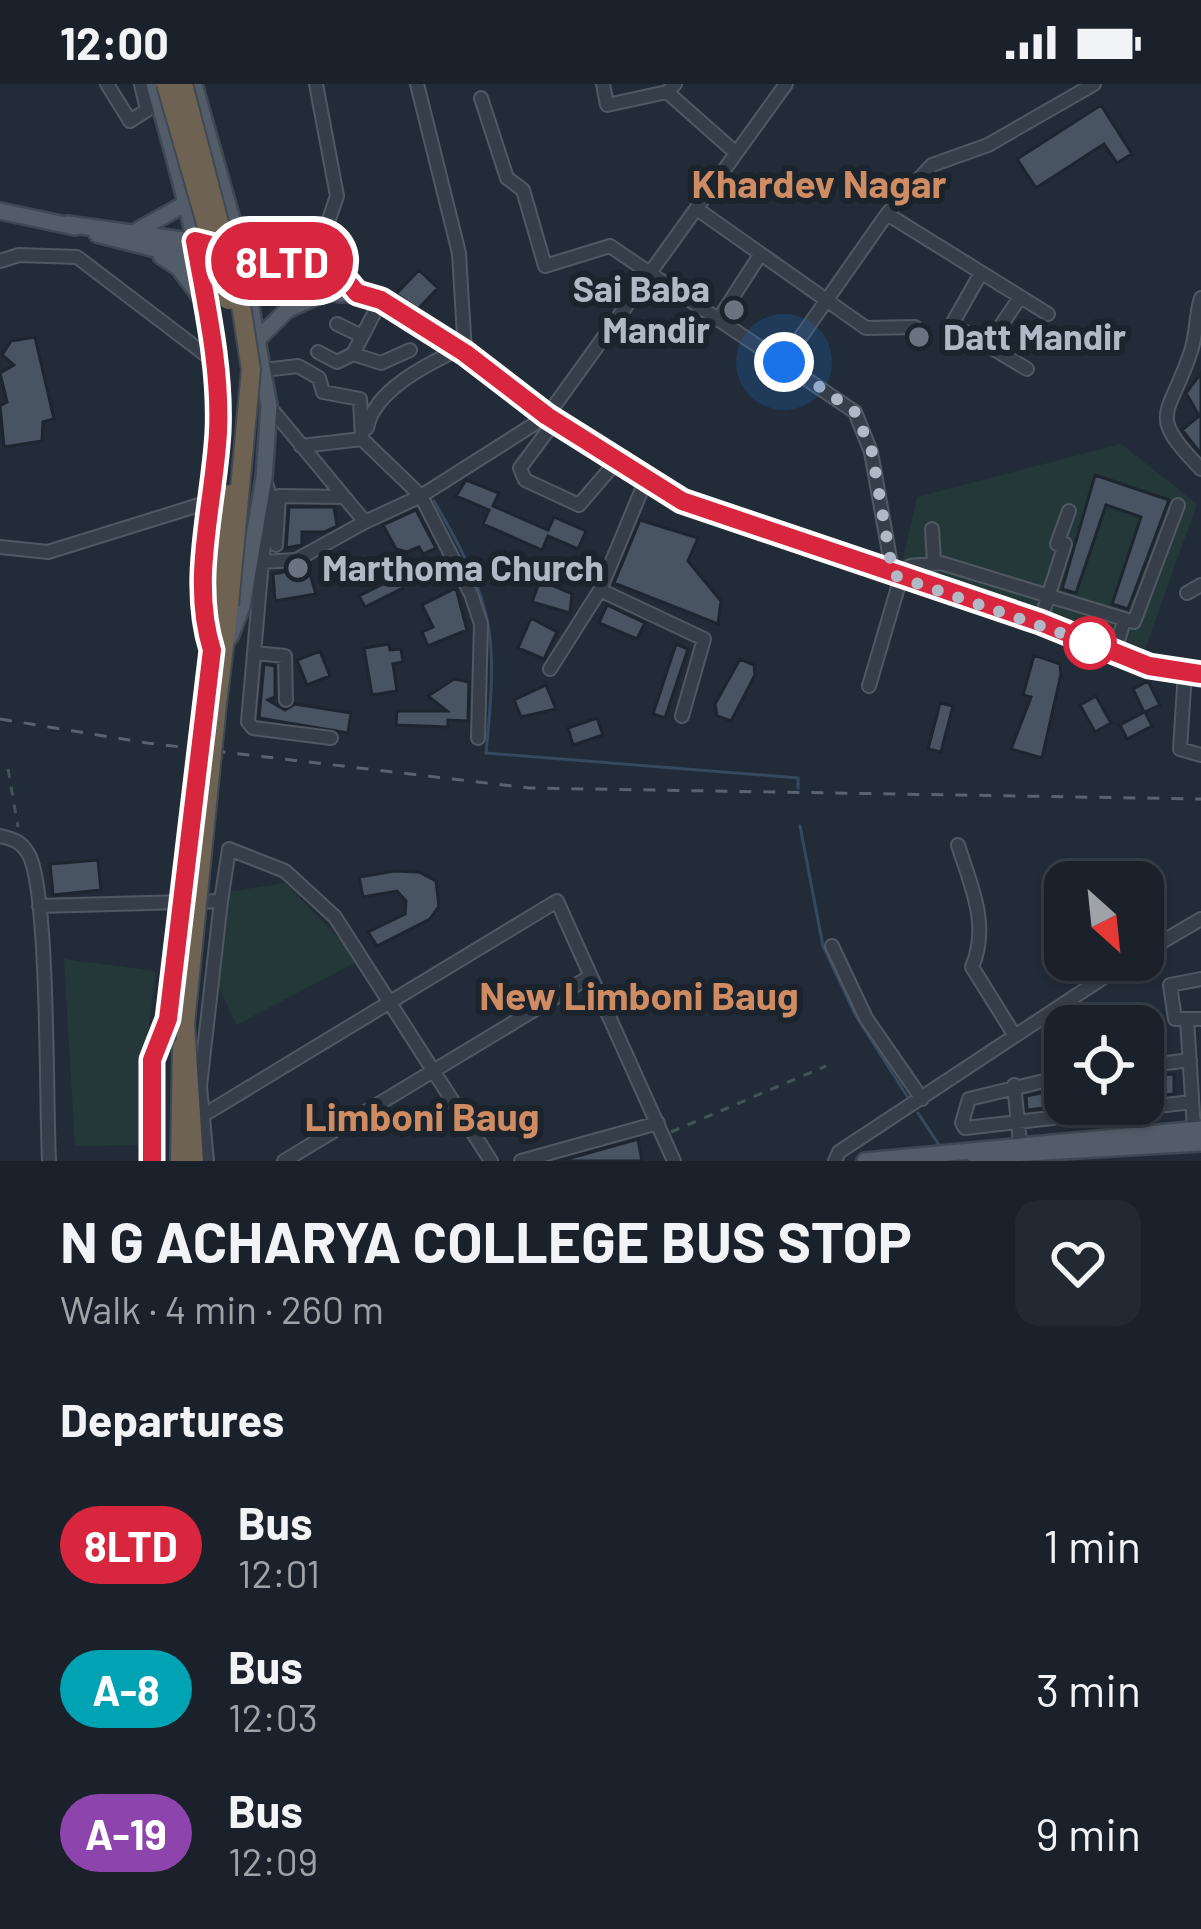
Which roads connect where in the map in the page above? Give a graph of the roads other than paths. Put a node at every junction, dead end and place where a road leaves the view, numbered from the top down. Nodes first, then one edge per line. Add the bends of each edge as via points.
1 (107, 84) edge
2 (183, 84) edge
3 (194, 84) edge
4 (316, 84) edge
5 (417, 84) edge
6 (603, 84) edge
7 (786, 84) edge
8 (1094, 84) edge
9 (152, 87) edge
10 (671, 88) edge
11 (1077, 89) edge
12 (481, 98) dead end
13 (736, 153) junction
14 (187, 203) junction
15 (697, 209) junction
16 (0, 211) edge
17 (887, 214) junction
18 (136, 237) junction
19 (195, 241) junction
20 (240, 248) junction
21 (760, 255) junction
22 (0, 261) edge
23 (198, 261) junction
24 (244, 269) junction
25 (313, 269) junction
26 (981, 273) junction
27 (649, 276) junction
28 (328, 291) junction
29 (357, 293) junction
30 (1201, 298) edge
31 (1018, 299) junction
32 (381, 300) junction
33 (829, 303) junction
34 (209, 312) junction
35 (1048, 314) dead end
36 (718, 320) junction
37 (337, 324) dead end
38 (915, 327) dead end
39 (362, 336) junction
40 (260, 337) junction
41 (987, 346) junction
42 (410, 350) dead end
43 (462, 351) junction
44 (318, 352) dead end
45 (353, 354) junction
46 (215, 362) junction
47 (784, 362) junction
48 (1027, 369) dead end
49 (264, 370) junction
50 (269, 406) junction
51 (551, 419) junction
52 (362, 439) junction
53 (301, 446) junction
54 (616, 463) junction
55 (1201, 469) edge
56 (264, 478) junction
57 (645, 482) junction
58 (424, 494) junction
59 (344, 497) junction
60 (212, 501) junction
61 (1178, 505) dead end
62 (1069, 511) dead end
63 (365, 522) junction
64 (932, 529) dead end
65 (276, 545) dead end
66 (0, 547) edge
67 (262, 562) junction
68 (934, 562) junction
69 (901, 572) junction
70 (1201, 585) edge
71 (600, 590) junction
72 (1187, 593) dead end
73 (1044, 595) junction
74 (222, 604) junction
75 (1124, 621) junction
76 (1040, 622) junction
77 (218, 651) junction
78 (255, 653) junction
79 (1114, 653) junction
80 (550, 669) dead end
81 (1193, 673) edge
82 (869, 686) dead end
83 (286, 700) dead end
84 (682, 716) dead end
85 (331, 738) dead end
86 (478, 738) dead end
87 (1201, 755) edge
88 (0, 836) edge
89 (958, 844) dead end
90 (221, 902) junction
91 (38, 906) junction
92 (1201, 920) edge
93 (1164, 941) edge
94 (832, 946) dead end
95 (589, 977) junction
96 (1201, 979) edge
97 (1098, 981) edge
98 (389, 999) junction
99 (1194, 1019) edge
100 (177, 1022) junction
101 (1015, 1036) junction
102 (1190, 1060) junction
103 (1164, 1063) edge
104 (170, 1067) junction
105 (434, 1070) junction
106 (1044, 1079) edge
107 (1014, 1084) junction
108 (922, 1099) junction
109 (1192, 1102) junction
110 (1164, 1104) edge
111 (202, 1116) junction
112 (1044, 1117) edge
113 (1018, 1122) junction
114 (661, 1129) junction
115 (1198, 1134) edge
116 (639, 1135) dead end
117 (1020, 1142) junction
118 (1088, 1149) edge
119 (1060, 1150) edge
120 (1125, 1153) edge
121 (543, 1157) edge
122 (669, 1158) edge
123 (936, 1158) edge
124 (49, 1161) edge
125 (152, 1161) edge
126 (163, 1161) edge
127 (180, 1161) edge
128 (194, 1161) edge
129 (207, 1161) edge
130 (284, 1161) edge
131 (490, 1161) edge
132 (521, 1161) edge
133 (836, 1161) edge
134 (865, 1161) edge

1 - 9 street via 130,122 146,115
2 - 74 highway, bridge via 250,370
3 - 20 main road
4 - 25 street via 337,196
5 - 43 street via 459,253
6 - 10 street via 608,105
7 - 13 street
8 - 11 street
9 - 14 main road
9 - 74 highway, bridge via 235,335 239,405
10 - 13 street
11 - 17 street via 988,146 932,165
12 - 27 street via 506,178 523,190 545,266 610,246
13 - 15 street
14 - 18 main road
14 - 19 main road
15 - 21 street
15 - 27 street
16 - 18 main road
17 - 26 street
17 - 33 street
18 - 19 main road
18 - 23 main road
18 - 34 main road via 179,268
19 - 20 main road
19 - 23 main road
20 - 24 main road
20 - 25 main road
21 - 33 street
21 - 36 street
22 - 46 street via 77,257
23 - 24 main road
23 - 34 main road
24 - 28 main road
24 - 40 main road
25 - 29 main road via 345,279
26 - 31 street
26 - 41 street via 952,321
27 - 36 street
27 - 51 street
28 - 29 main road
28 - 40 main road via 287,310
29 - 32 main road
30 - 55 street via 1166,423
31 - 35 street
31 - 41 street
32 - 39 street
32 - 43 main road
33 - 38 street via 866,328
33 - 47 street
34 - 46 main road
36 - 47 street
37 - 39 street
39 - 45 street
40 - 49 main road
41 - 48 street
42 - 45 street via 381,363
43 - 51 main road
43 - 58 street via 409,376 367,426
44 - 45 street via 337,362
46 - 60 main road
47 - 69 street via 855,412
49 - 50 main road
49 - 52 street via 298,366 320,378 323,392 360,399
50 - 53 street
50 - 56 main road
51 - 54 main road
51 - 54 street via 520,468 525,480 579,505
51 - 58 street
52 - 53 street
52 - 58 street
53 - 59 street
54 - 57 main road
56 - 67 street via 270,495
56 - 77 main road via 242,606
57 - 69 main road
57 - 71 street
58 - 63 street
58 - 86 street via 481,624
59 - 63 street
59 - 65 street via 279,496
60 - 66 street via 48,552
60 - 77 main road via 199,610
61 - 75 street via 1137,619
62 - 73 street
63 - 67 street via 296,560
64 - 68 street
67 - 78 street
68 - 69 street
68 - 73 street
69 - 76 main road
69 - 82 street
70 - 72 street
71 - 80 street
71 - 84 street via 704,639
73 - 75 street
73 - 76 street
74 - 77 highway
75 - 79 street
76 - 79 main road
77 - 100 highway, bridge
78 - 83 street via 285,656
78 - 85 street via 253,728
79 - 81 main road
81 - 87 street via 1180,748
88 - 91 street via 19,841 32,859
89 - 101 street via 980,917 982,944 972,967
90 - 91 street
90 - 98 street via 229,849 285,871 335,916
90 - 111 street
91 - 124 street
92 - 93 street
94 - 108 street via 866,1018
95 - 98 street via 557,901
95 - 105 street
95 - 114 street
96 - 99 street via 1170,985 1172,1014
97 - 101 street
98 - 105 street
98 - 111 street
99 - 102 street
100 - 104 highway
100 - 125 highway via 152,1060
100 - 128 highway
101 - 108 street
102 - 103 street
102 - 109 street
104 - 126 highway
104 - 127 highway
105 - 130 street
105 - 131 street
106 - 107 street
107 - 113 street
107 - 113 street via 969,1099 962,1123
108 - 133 street
109 - 110 street
109 - 115 street
111 - 129 street
112 - 113 street
113 - 117 street
114 - 121 street
114 - 122 street
115 - 118 main road
115 - 120 main road
116 - 122 street via 656,1132
117 - 119 main road
117 - 123 main road
118 - 119 main road
118 - 120 main road
119 - 123 main road
121 - 132 street
123 - 134 main road

